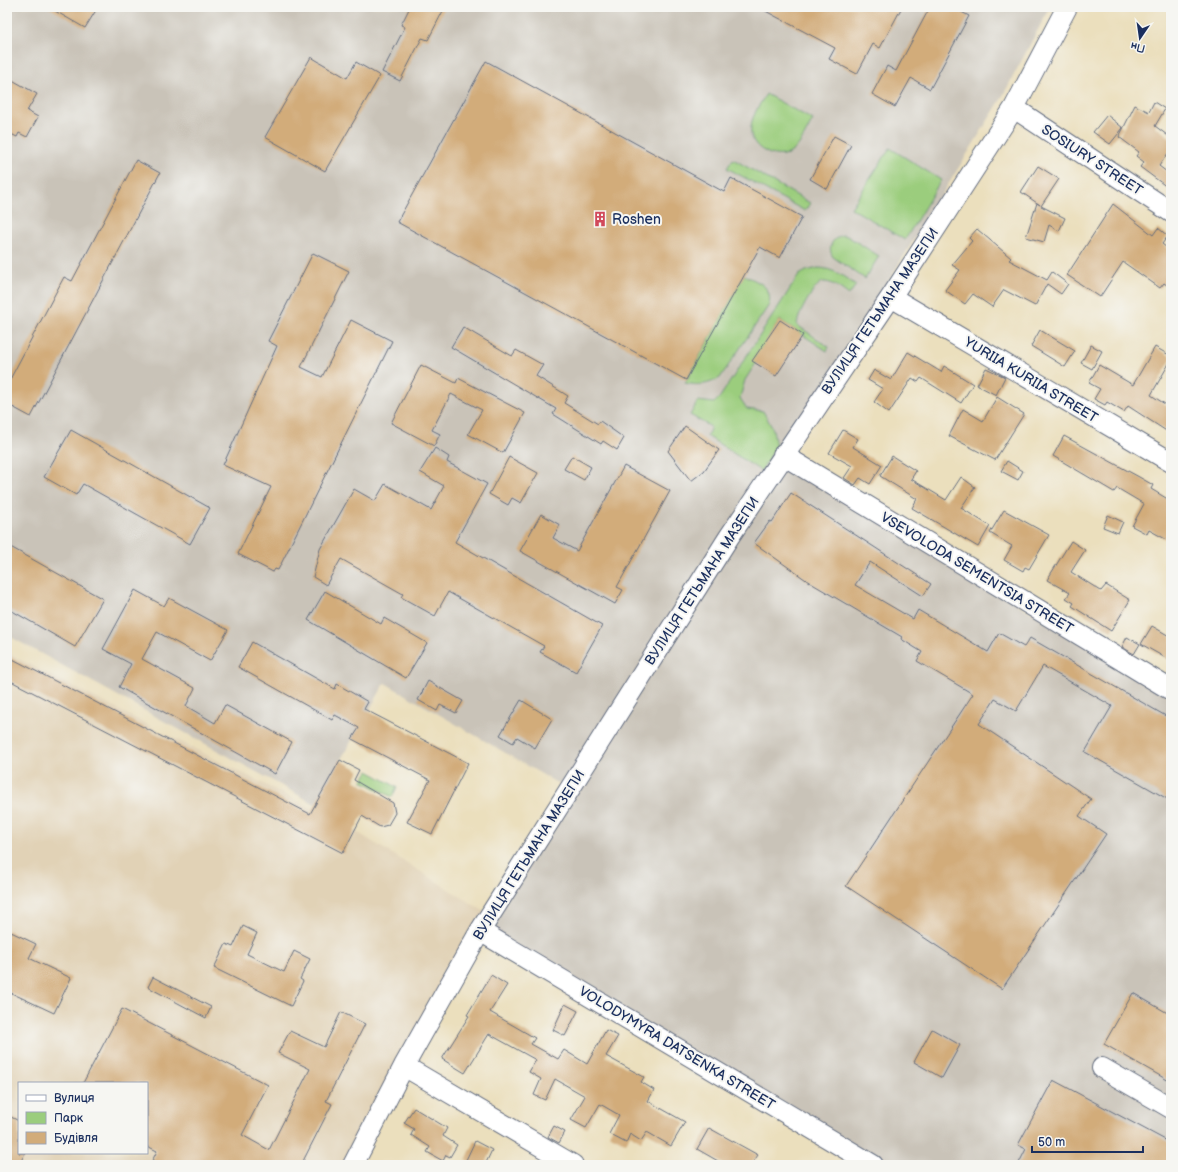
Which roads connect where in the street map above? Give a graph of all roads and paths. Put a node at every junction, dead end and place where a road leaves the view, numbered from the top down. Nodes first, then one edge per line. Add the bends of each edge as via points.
1 (1067, 7) edge
2 (1014, 108) junction
3 (1171, 212) edge
4 (891, 297) junction
5 (783, 455) junction
6 (1171, 462) edge
7 (1171, 690) edge
8 (480, 931) junction
9 (404, 1066) junction
10 (1102, 1068) dead end
11 (1171, 1108) edge
12 (353, 1165) edge
13 (573, 1165) edge
14 (873, 1165) edge

1 - 2 street, ВУЛИЦЯ ГЕТЬМАНА МАЗЕПИ
2 - 3 street, SOSIURY STREET
2 - 4 street, ВУЛИЦЯ ГЕТЬМАНА МАЗЕПИ
4 - 5 street, ВУЛИЦЯ ГЕТЬМАНА МАЗЕПИ
4 - 6 street, YURIIA KURIIA STREET
5 - 7 street, VSEVOLODA SEMENTSIA STREET
5 - 8 street, ВУЛИЦЯ ГЕТЬМАНА МАЗЕПИ
8 - 9 street, ВУЛИЦЯ ГЕТЬМАНА МАЗЕПИ
8 - 14 street, VOLODYMYRA DATSENKA STREET
9 - 12 street, ВУЛИЦЯ ГЕТЬМАНА МАЗЕПИ
9 - 13 street
10 - 11 street

